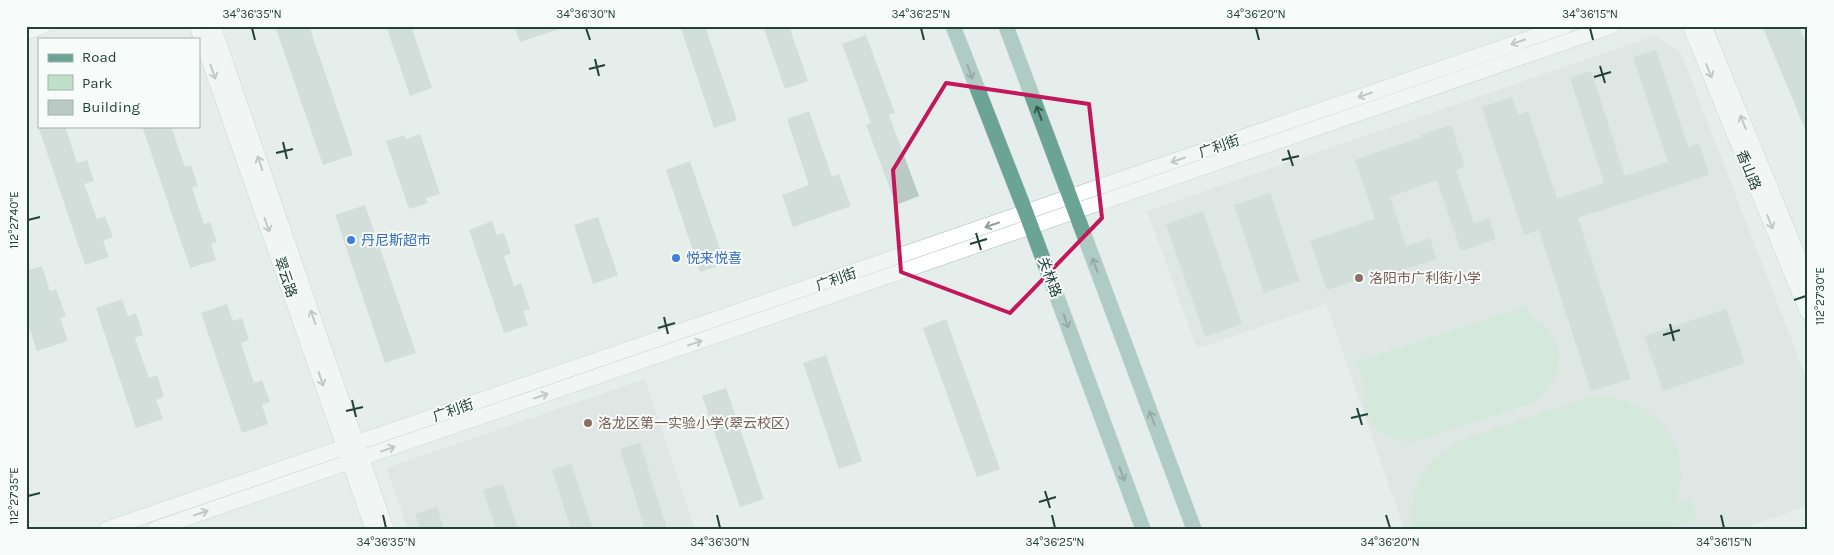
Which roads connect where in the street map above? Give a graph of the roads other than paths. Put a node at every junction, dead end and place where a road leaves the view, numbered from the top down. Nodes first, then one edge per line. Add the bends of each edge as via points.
1 (43, 26) edge
2 (197, 26) edge
3 (213, 26) edge
4 (953, 26) edge
5 (1006, 26) edge
6 (1564, 26) edge
7 (1612, 26) edge
8 (1690, 26) edge
9 (1704, 26) edge
10 (26, 32) edge
11 (1072, 205) junction
12 (1029, 220) junction
13 (1808, 280) edge
14 (1808, 313) edge
15 (351, 445) junction
16 (356, 460) junction
17 (107, 529) edge
18 (155, 529) edge
19 (373, 529) edge
20 (386, 529) edge
21 (1142, 529) edge
22 (1194, 529) edge

1 - 10 street
2 -> 15 street, 翠云路
15 -> 3 street, 翠云路
4 -> 12 main road, 关林路
11 -> 5 main road
6 -> 11 street, 广利街
7 - 11 street, 广利街
8 -> 14 street, 香山路
13 -> 9 street, 香山路
11 - 12 street, 广利街
22 -> 11 main road
12 -> 15 street, 广利街
16 -> 12 street, 广利街
12 -> 21 main road, 关林路
15 - 16 street, 翠云路
15 - 17 street, 广利街
18 -> 16 street, 广利街
16 - 19 street, 翠云路
16 - 20 street, 翠云路

